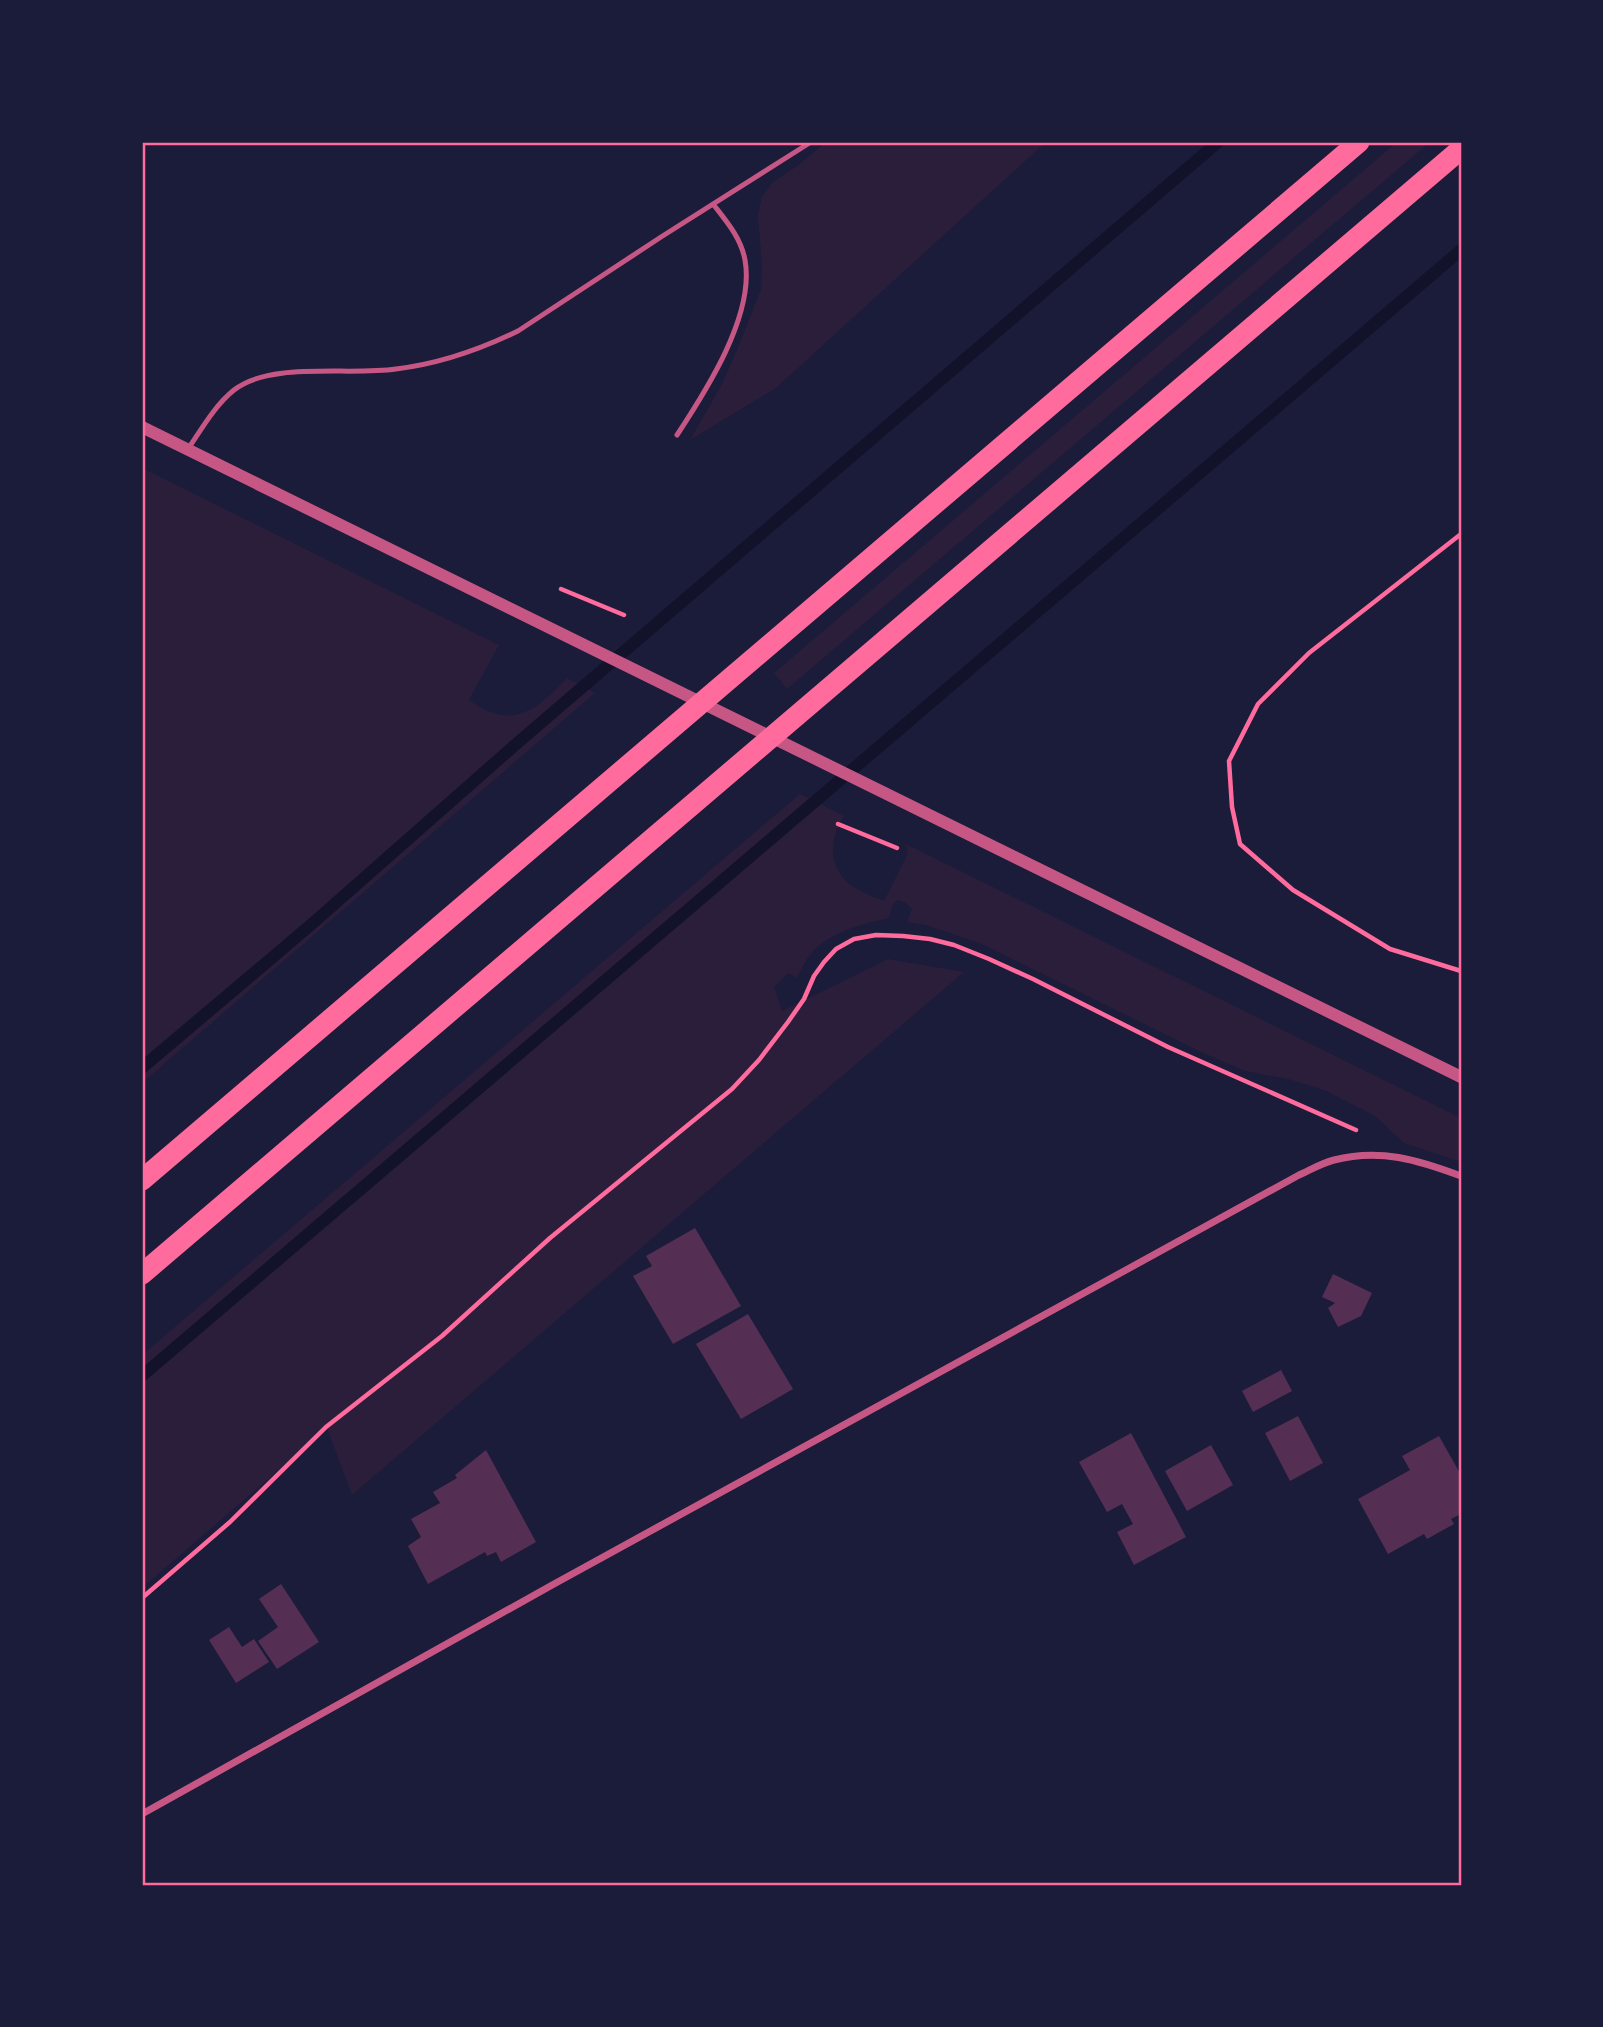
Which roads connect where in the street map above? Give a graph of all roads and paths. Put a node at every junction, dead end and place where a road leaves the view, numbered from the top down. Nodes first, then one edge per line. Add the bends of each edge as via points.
1 (811, 142) edge
2 (1359, 142) edge
3 (1461, 149) edge
4 (713, 204) junction
5 (142, 427) edge
6 (677, 435) dead end
7 (187, 450) junction
8 (1461, 534) edge
9 (561, 589) dead end
10 (624, 615) dead end
11 (838, 824) dead end
12 (897, 848) dead end
13 (1461, 971) edge
14 (1461, 1077) edge
15 (1380, 1156) junction
16 (1461, 1176) edge
17 (142, 1180) edge
18 (142, 1274) edge
19 (142, 1598) edge
20 (142, 1814) edge

1 - 4 lane
2 - 17 highway
3 - 18 highway
4 - 6 lane via 743,253 744,300 719,366
4 - 7 lane via 494,343 399,369 275,374 246,383 221,403
5 - 7 street
7 - 14 street
8 - 13 path via 1309,653 1258,704 1228,761 1240,844 1293,890 1390,949
9 - 10 path
11 - 12 path
15 - 16 street via 1399,1156
15 - 19 path via 1354,1128 1168,1047 989,958 930,939 876,935 855,939 824,962 788,1022 732,1089 550,1238 442,1336 326,1427 230,1522
15 - 20 street via 1332,1160 1299,1174

